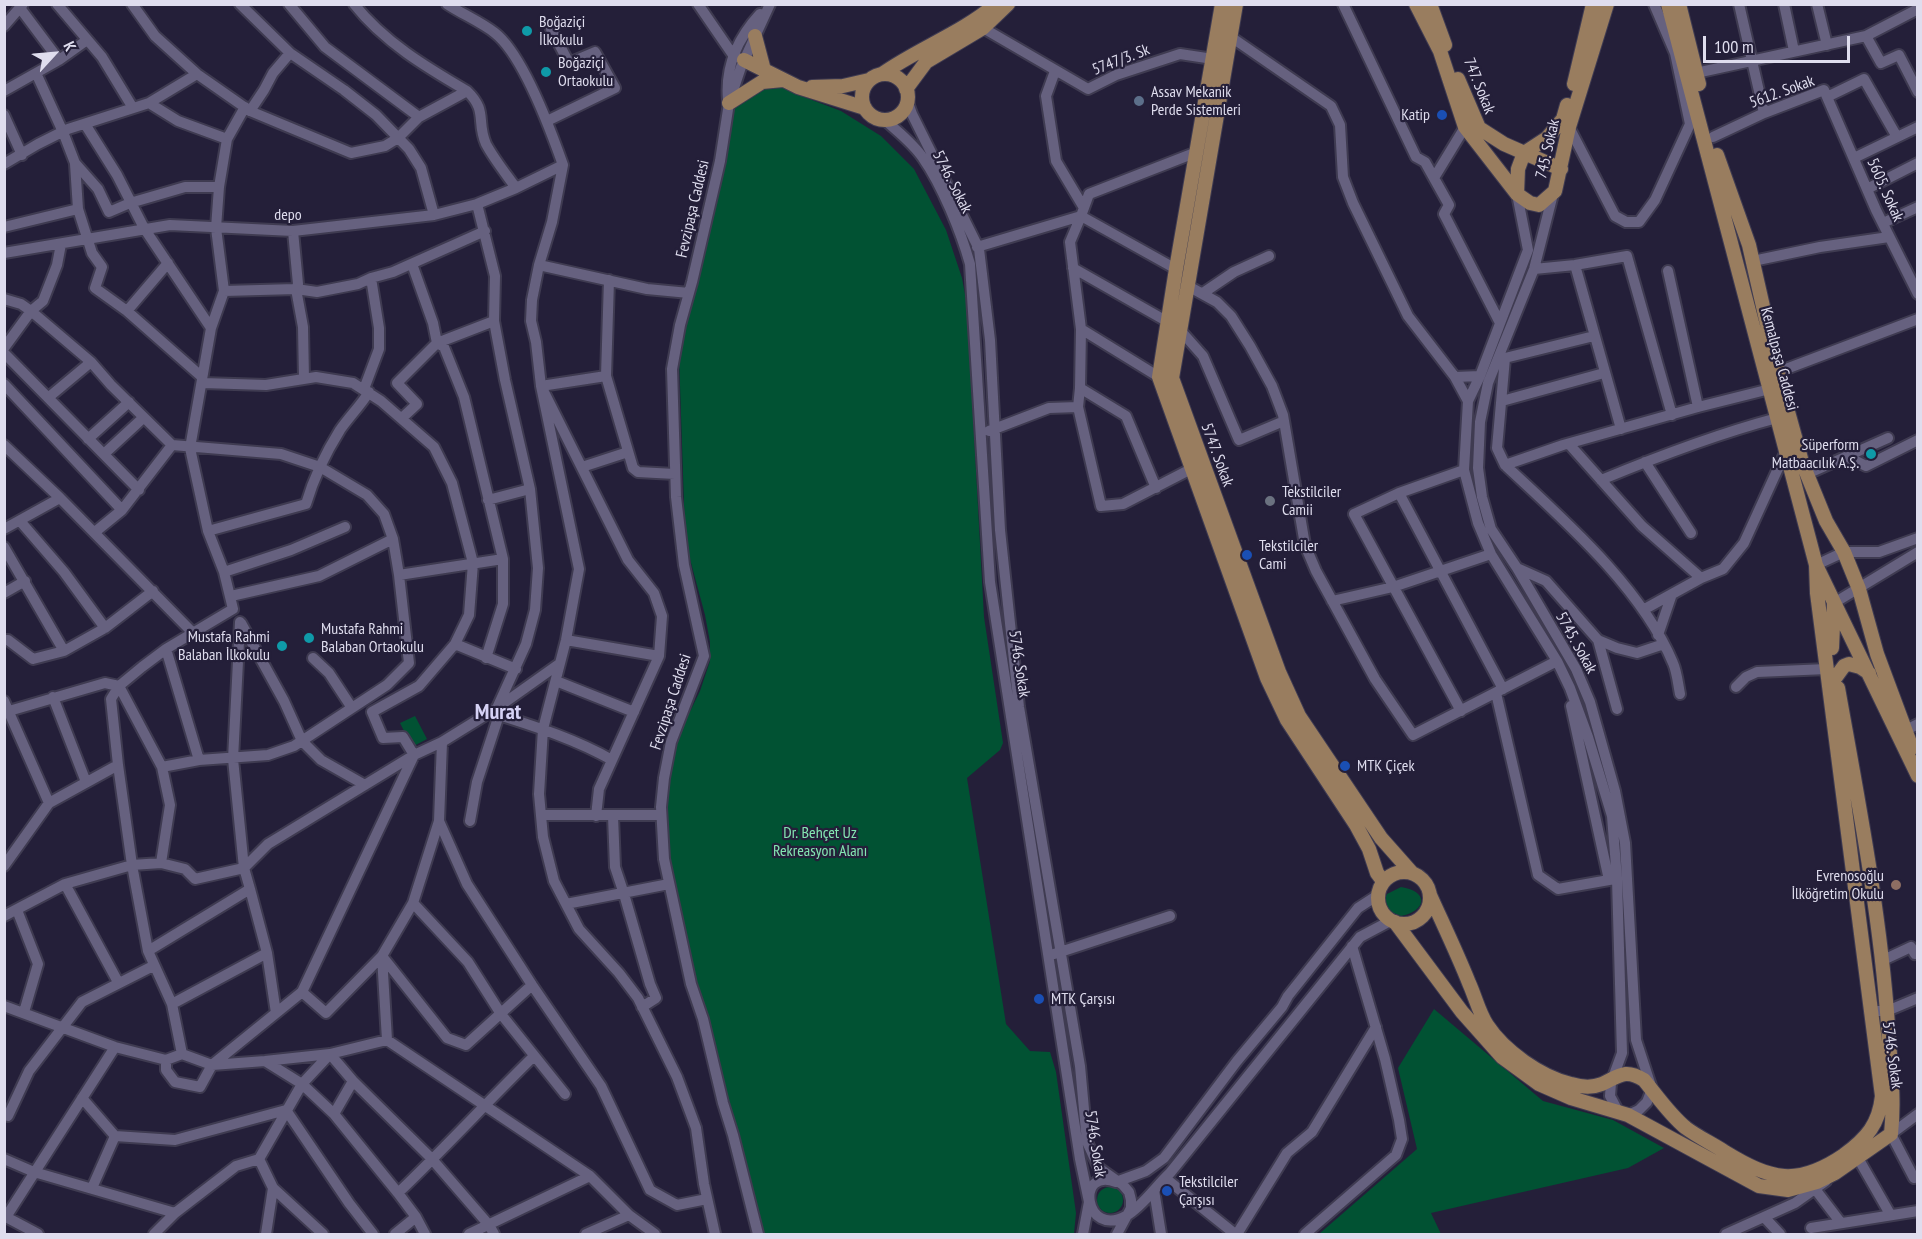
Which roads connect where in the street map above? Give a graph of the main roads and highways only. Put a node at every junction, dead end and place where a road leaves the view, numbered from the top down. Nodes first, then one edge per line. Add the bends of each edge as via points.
1 (996, 4) edge
2 (1008, 4) edge
3 (1222, 4) edge
4 (1236, 4) edge
5 (1416, 4) edge
6 (1430, 4) edge
7 (1593, 4) edge
8 (1607, 4) edge
9 (1670, 6) edge
10 (755, 36) road end
11 (739, 58) road end
12 (764, 70) junction
13 (882, 74) junction
14 (783, 80) junction
15 (869, 80) junction
16 (798, 87) junction
17 (907, 94) junction
18 (729, 103) road end
19 (865, 108) junction
20 (1524, 153) junction
21 (1561, 169) junction
22 (1517, 194) junction
23 (1816, 565) junction
24 (1834, 603) junction
25 (1832, 673) junction
26 (1869, 673) junction
27 (1912, 727) edge
28 (1917, 764) edge
29 (1917, 776) edge
30 (1412, 873) junction
31 (1383, 881) junction
32 (1430, 895) junction
33 (1393, 921) junction

1 - 13 main road via 966,26
2 - 17 main road via 983,28 926,62
3 - 31 main road, 5747. Sokak via 1159,377 1267,678 1287,720 1356,825
4 - 30 main road, 5747. Sokak via 1172,378 1279,672 1304,724 1381,838
5 - 22 main road, 747. Sokak via 1440,51 1465,127
6 - 20 main road, 747. Sokak via 1479,128
7 - 20 main road, 745. Sokak via 1563,119 1547,138
8 - 21 main road, 745. Sokak via 1569,127
9 - 23 main road, Kemalpaşa Caddesi
9 - 27 main road, Kemalpaşa Caddesi via 1696,73 1721,167 1753,261 1778,372 1807,474 1859,589 1877,654
10 - 12 main road
11 - 12 main road
12 - 14 main road
13 - 15 main road
13 - 17 main road via 897,77
14 - 16 main road
14 - 18 main road via 762,82
15 - 16 main road via 843,86
15 - 19 main road via 862,93
16 - 19 main road
17 - 19 main road via 897,116 884,119
20 - 21 main road, 747. Sokak
20 - 22 main road, 745. Sokak via 1518,169
21 - 22 main road, 745. Sokak via 1553,195 1539,204
23 - 24 main road, Kemalpaşa Caddesi
23 - 25 main road, 5746. Sokak
24 - 25 main road, 5746. Sokak
24 - 26 main road, Kemalpaşa Caddesi
25 - 26 main road via 1849,664
25 - 32 main road, 5746. Sokak via 1882,1096 1874,1125 1858,1144 1836,1160 1813,1172 1793,1176 1752,1169 1686,1128 1636,1075 1616,1075 1589,1087 1545,1076 1512,1053 1486,1024
25 - 33 main road, 5746. Sokak via 1864,833 1887,1011 1894,1109 1891,1134 1835,1173 1788,1190 1759,1186 1624,1114 1539,1084 1502,1057 1462,1012
26 - 29 main road, Kemalpaşa Caddesi
27 - 28 main road, Kemalpaşa Caddesi
30 - 31 main road via 1396,873
30 - 32 main road via 1424,881
31 - 33 main road via 1378,896 1382,912
32 - 33 main road via 1426,912 1420,918 1412,922

